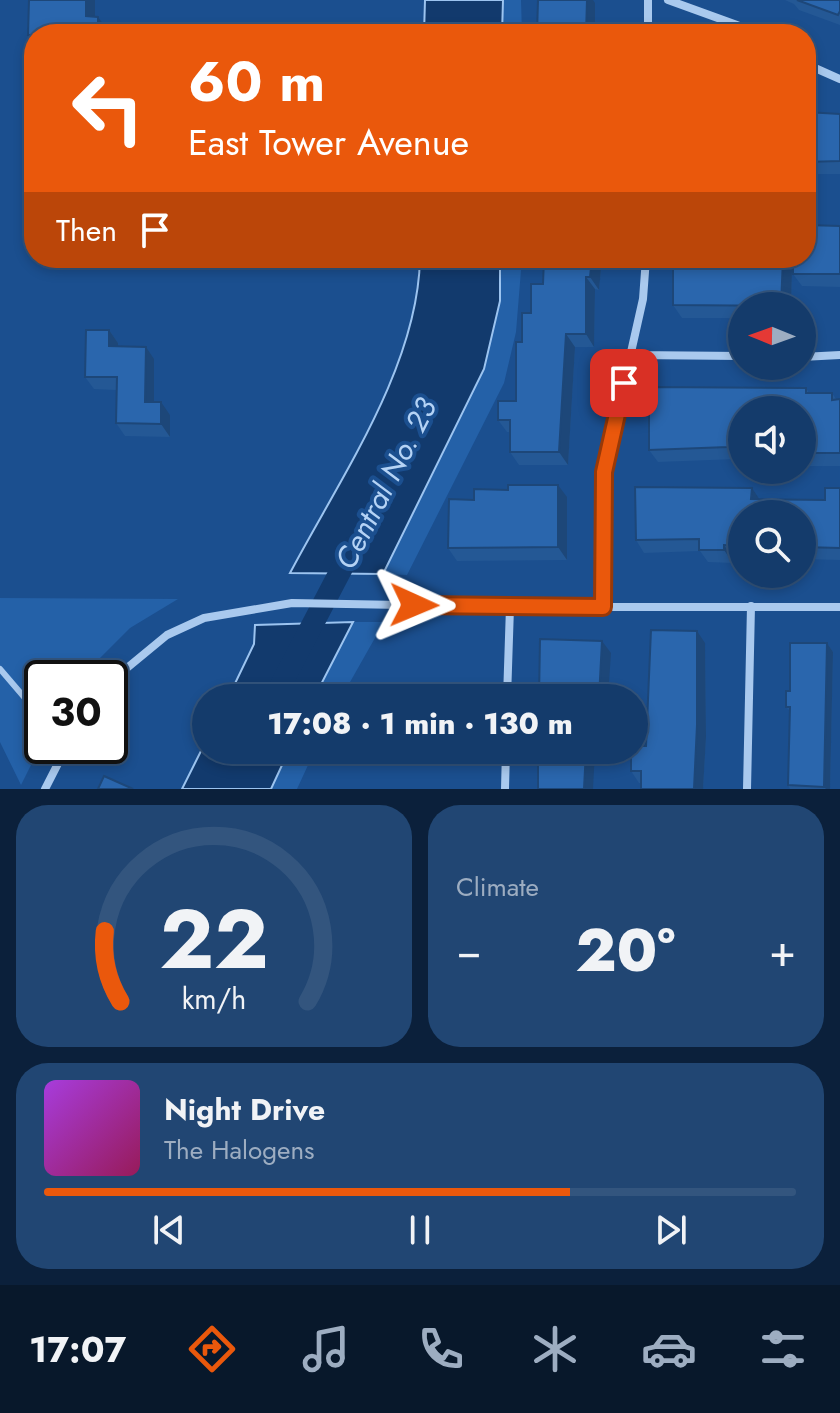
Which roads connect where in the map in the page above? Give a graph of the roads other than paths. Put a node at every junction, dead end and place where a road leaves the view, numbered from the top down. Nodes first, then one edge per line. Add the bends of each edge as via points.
1 (648, 0) edge
2 (668, 0) edge
3 (648, 24) edge
4 (730, 24) edge
5 (816, 68) edge
6 (840, 79) edge
7 (645, 268) edge
8 (632, 355) junction
9 (840, 355) edge
10 (728, 356) edge
11 (816, 356) edge
12 (751, 606) junction
13 (510, 607) junction
14 (603, 607) junction
15 (840, 607) edge
16 (128, 667) edge
17 (0, 669) edge
18 (507, 684) edge
19 (24, 697) edge
20 (57, 764) edge
21 (506, 764) edge
22 (45, 789) edge
23 (505, 789) edge
24 (747, 789) edge

1 - 3 street
2 - 4 street
5 - 6 street
7 - 8 street
8 - 10 street
8 - 14 street via 604,472
9 - 11 street
12 - 14 street
12 - 15 street
12 - 24 street
13 - 14 street
13 - 16 street via 292,603 204,618 167,635
13 - 18 street
17 - 19 lane
20 - 22 street
21 - 23 street

